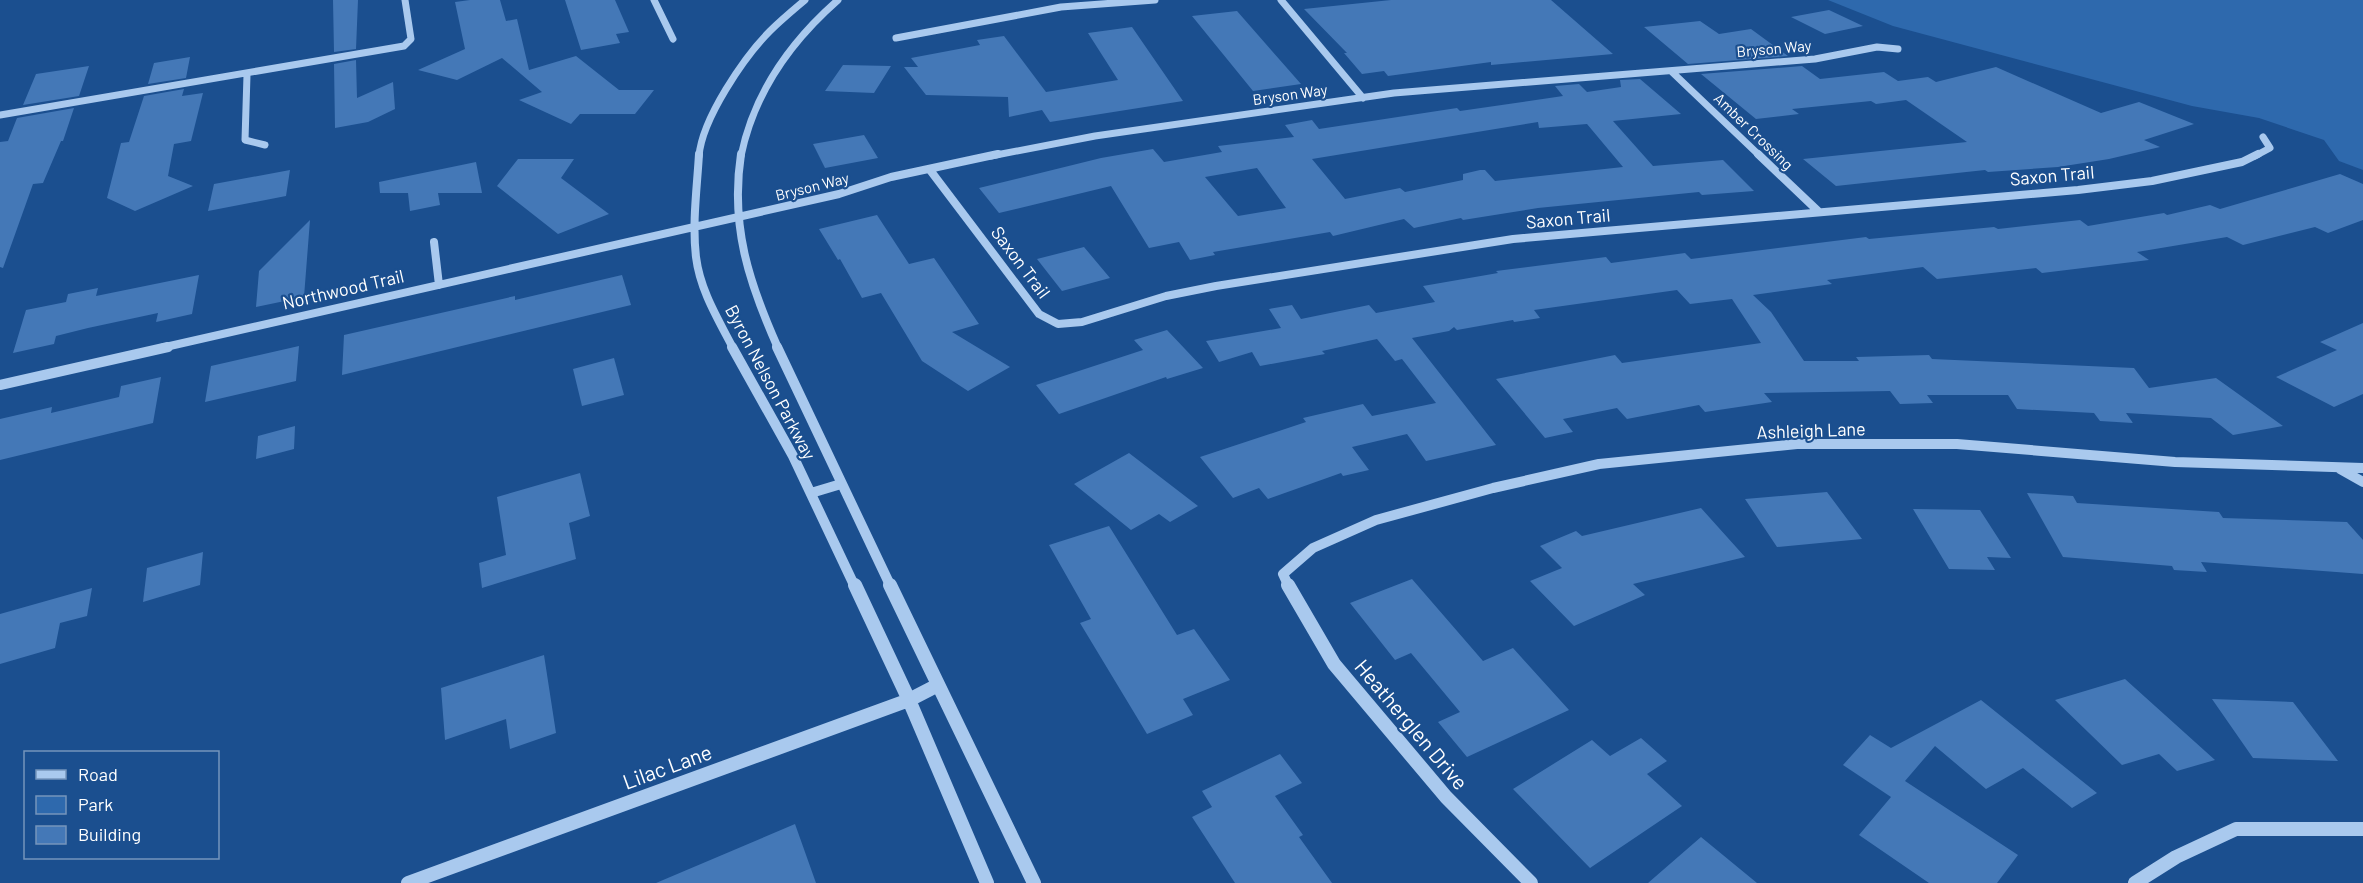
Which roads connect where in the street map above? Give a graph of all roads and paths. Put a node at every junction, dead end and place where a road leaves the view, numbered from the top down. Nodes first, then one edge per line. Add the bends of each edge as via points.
1 (405, 0) edge
2 (654, 0) edge
3 (805, 0) edge
4 (838, 0) edge
5 (1155, 0) edge
6 (1281, 0) edge
7 (896, 38) dead end
8 (673, 39) dead end
9 (1898, 49) dead end
10 (1671, 71) junction
11 (247, 75) junction
12 (1363, 98) junction
13 (0, 115) edge
14 (2263, 137) dead end
15 (265, 145) dead end
16 (930, 170) junction
17 (1818, 212) junction
18 (738, 218) junction
19 (694, 226) junction
20 (434, 242) dead end
21 (439, 285) junction
22 (0, 385) edge
23 (2337, 468) junction
24 (2363, 468) edge
25 (2363, 483) edge
26 (841, 484) junction
27 (811, 493) junction
28 (1283, 574) joint
29 (938, 685) junction
30 (909, 700) junction
31 (2363, 829) edge
32 (408, 883) edge
33 (987, 883) edge
34 (1034, 883) edge
35 (1531, 883) edge
36 (2135, 883) edge

1 - 11 street via 411,39 404,46
2 - 8 street
3 - 19 street, Byron Nelson Parkway via 770,31 718,103 700,146
4 - 18 street, Byron Nelson Parkway via 800,36 760,96 742,146 737,181
5 - 7 street via 1061,7
6 - 12 street
9 - 10 street, Bryson Way via 1877,47 1815,59
10 - 12 street, Bryson Way
10 - 17 street, Amber Crossing
11 - 13 street
11 - 15 street via 245,140
12 - 16 street, Bryson Way via 1095,136
14 - 17 street, Saxon Trail via 2270,148 2242,162 2152,181
16 - 17 street, Saxon Trail via 1040,314 1058,324 1082,322 1166,296 1216,286 1501,241
16 - 18 street, Bryson Way
18 - 19 street, Bryson Way
18 - 26 street, Byron Nelson Parkway via 749,277 798,396
19 - 21 street, Northwood Trail
19 - 27 street, Byron Nelson Parkway via 696,260 708,300
20 - 21 street
21 - 22 street, Northwood Trail
23 - 24 street, Ashleigh Lane
23 - 25 street
23 - 28 street, Ashleigh Lane via 2175,462 1957,444 1797,444 1599,464 1493,488 1376,520 1313,548
26 - 27 street
26 - 29 street, Byron Nelson Parkway
27 - 30 street, Byron Nelson Parkway
28 - 35 street, Heatherglen Drive via 1334,664 1446,797
29 - 30 street, Lilac Lane
29 - 34 street, Byron Nelson Parkway
30 - 32 street, Lilac Lane
30 - 33 street, Byron Nelson Parkway
31 - 36 street via 2236,829 2176,857

